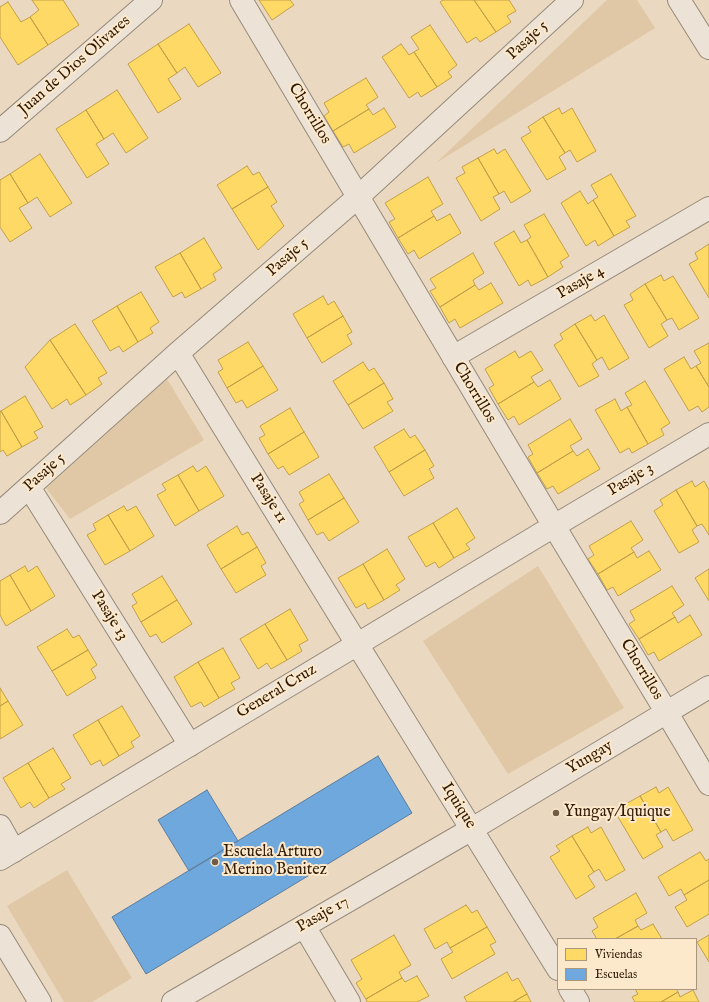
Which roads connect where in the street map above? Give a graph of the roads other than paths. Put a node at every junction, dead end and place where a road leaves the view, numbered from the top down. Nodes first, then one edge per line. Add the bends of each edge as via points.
1 (151, 0) edge
2 (241, 0) edge
3 (572, 0) edge
4 (679, 0) edge
5 (709, 48) edge
6 (0, 131) edge
7 (358, 197) junction
8 (709, 208) edge
9 (178, 353) junction
10 (453, 358) junction
11 (709, 434) edge
12 (29, 488) junction
13 (0, 513) edge
14 (554, 526) junction
15 (357, 644) junction
16 (709, 687) edge
17 (666, 712) junction
18 (190, 744) junction
19 (709, 784) edge
20 (0, 826) edge
21 (472, 829) junction
22 (7, 855) edge
23 (304, 926) junction
24 (0, 936) edge
25 (557, 967) edge
26 (571, 990) edge
27 (40, 1002) edge
28 (173, 1002) edge
29 (349, 1002) edge
30 (578, 1002) edge

1 - 6 street, Juan de Dios Olivares
2 - 7 street, Chorrillos
3 - 7 street, Pasaje 5
4 - 5 street
7 - 9 street, Pasaje 5
7 - 10 street, Chorrillos
8 - 10 street, Pasaje 4
9 - 12 street, Pasaje 5
9 - 15 street, Pasaje 11
10 - 14 street, Chorrillos
11 - 14 street, Pasaje 3
12 - 13 street, Pasaje 5
12 - 18 street, Pasaje 13
14 - 15 street, General Cruz
14 - 17 street, Chorrillos
15 - 18 street, General Cruz
15 - 21 street, Iquique
16 - 17 street, Yungay
17 - 19 street, Chorrillos
17 - 21 street, Yungay
18 - 22 street, General Cruz
20 - 22 street
21 - 23 street, Pasaje 17
21 - 25 street, Iquique
23 - 28 street, Pasaje 17
23 - 29 street
24 - 27 street
26 - 30 street

